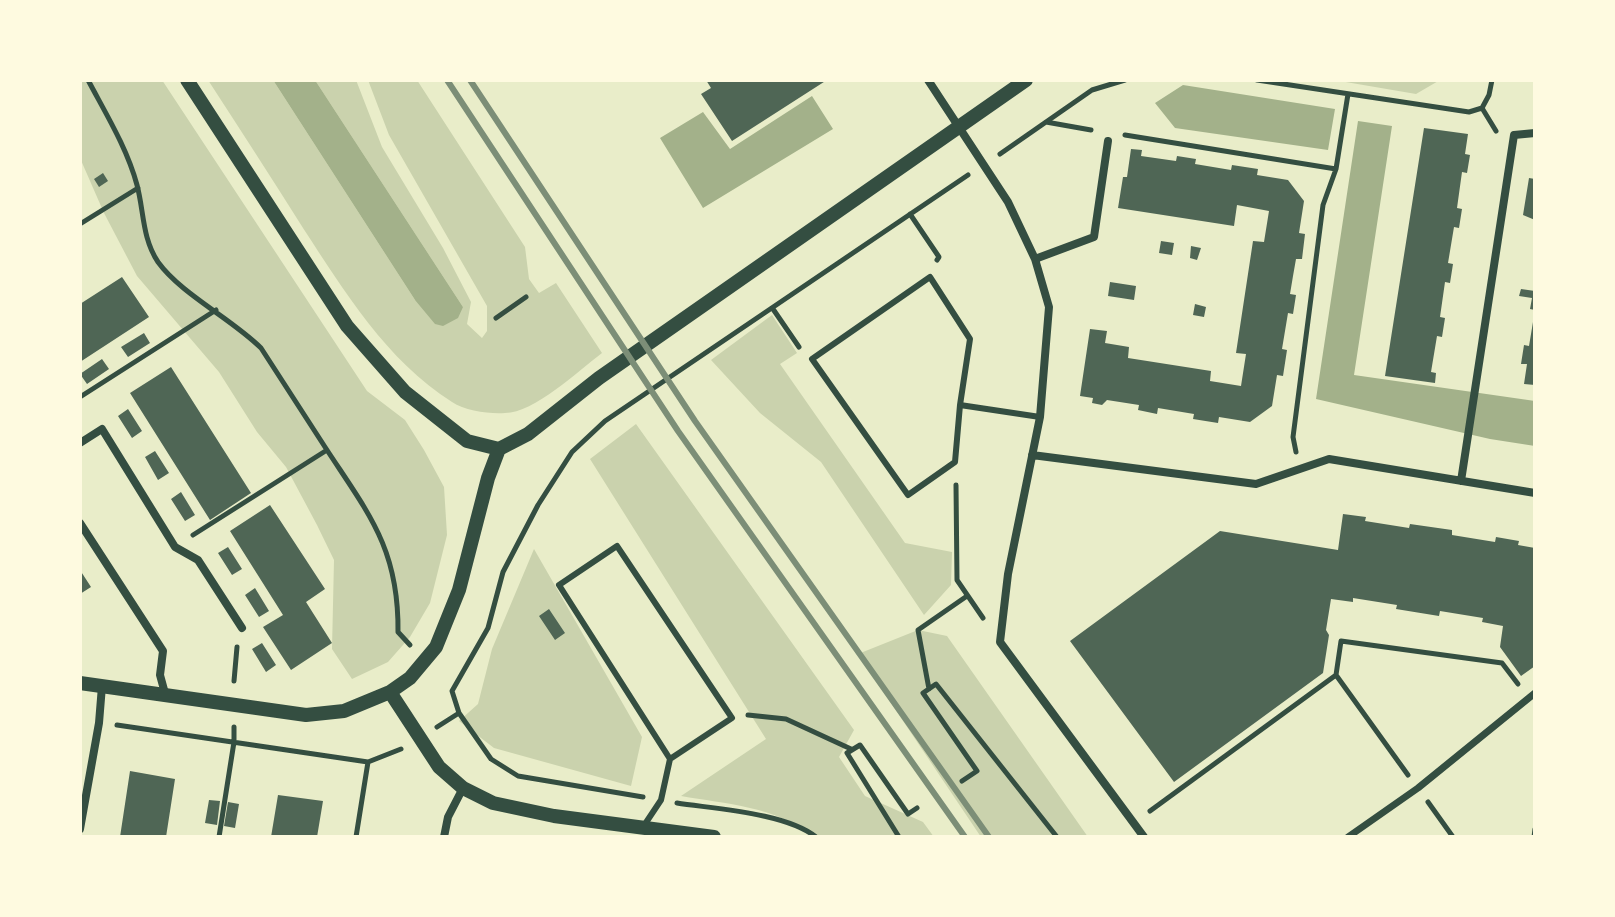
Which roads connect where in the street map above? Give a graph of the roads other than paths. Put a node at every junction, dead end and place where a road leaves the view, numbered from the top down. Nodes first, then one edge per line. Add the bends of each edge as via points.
1 (187, 80) edge
2 (928, 80) edge
3 (1026, 80) edge
4 (958, 125) junction
5 (1535, 133) edge
6 (1108, 141) dead end
7 (1035, 259) junction
8 (960, 405) junction
9 (1040, 417) junction
10 (80, 443) edge
11 (499, 449) junction
12 (1032, 455) junction
13 (1461, 481) junction
14 (1535, 493) edge
15 (80, 523) edge
16 (242, 628) dead end
17 (80, 683) edge
18 (102, 686) junction
19 (390, 692) junction
20 (1532, 696) edge
21 (166, 697) junction
22 (670, 759) junction
23 (463, 788) junction
24 (80, 829) edge
25 (642, 832) edge
26 (444, 837) edge
27 (714, 837) edge
28 (1144, 837) edge
29 (1348, 837) edge

1 - 11 street via 347,326 405,392 467,441
2 - 4 street
3 - 4 street
4 - 7 street via 1008,202
4 - 11 street via 599,378 528,434
5 - 13 street via 1514,135
6 - 7 street via 1094,237
7 - 9 street via 1049,307
8 - 8 lane via 970,339 930,277 812,359 908,495 955,462
8 - 9 lane
9 - 12 street
10 - 16 street via 102,429 175,547 198,560
11 - 19 street via 459,590 436,647
12 - 13 street via 1256,484 1329,459
12 - 28 street via 1000,642
13 - 14 street
15 - 21 street via 163,651 160,675
17 - 18 street
18 - 21 street
18 - 24 street
19 - 21 street via 344,711 306,715
19 - 23 street via 439,767
20 - 29 street
22 - 22 lane via 732,718 617,546 559,585
22 - 25 lane via 661,800
23 - 25 street via 493,803
23 - 26 street
25 - 27 street

